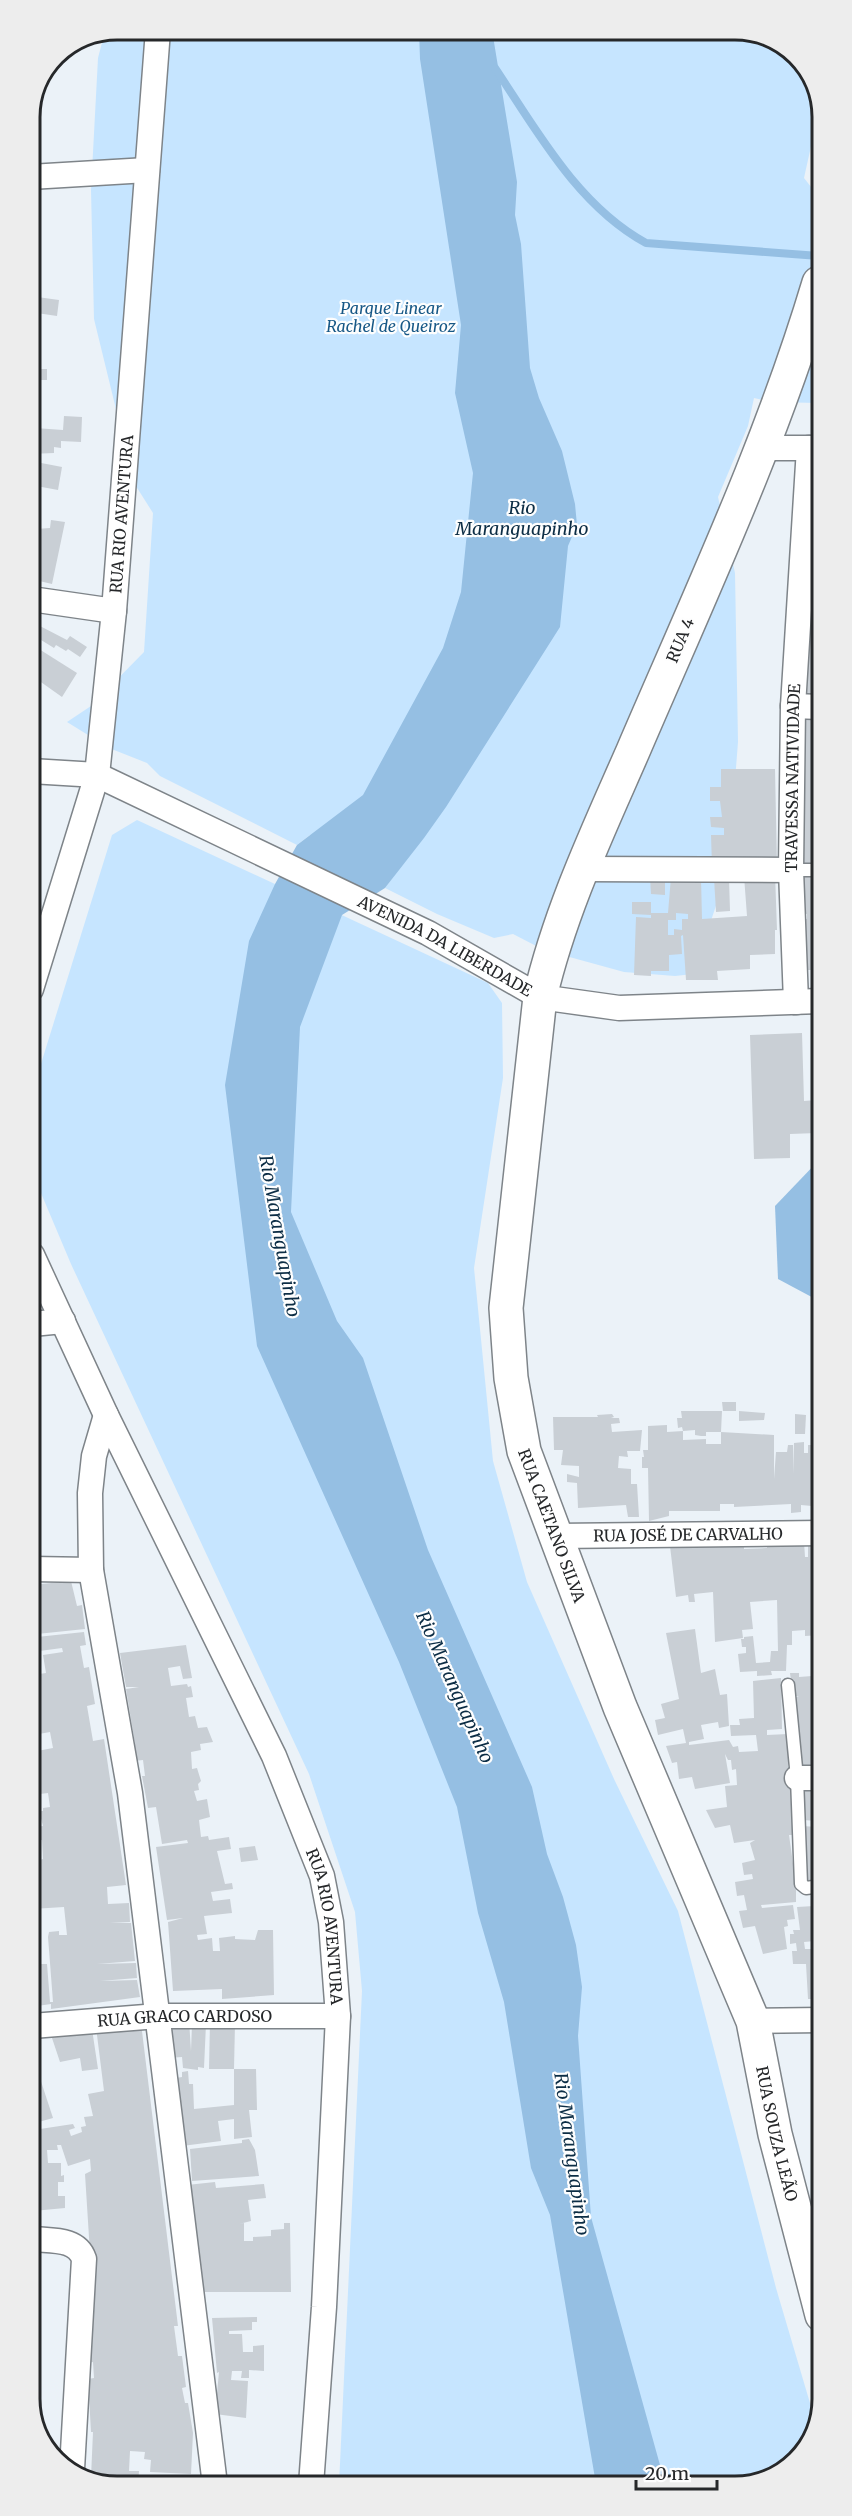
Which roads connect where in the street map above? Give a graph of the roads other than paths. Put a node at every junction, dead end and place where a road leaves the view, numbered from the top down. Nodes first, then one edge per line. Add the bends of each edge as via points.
1 (157, 40) edge
2 (147, 171) junction
3 (40, 176) edge
4 (812, 306) edge
5 (762, 448) junction
6 (812, 448) edge
7 (812, 473) edge
8 (40, 600) edge
9 (114, 611) junction
10 (793, 706) junction
11 (812, 707) edge
12 (40, 772) edge
13 (97, 775) junction
14 (582, 869) junction
15 (791, 870) junction
16 (812, 870) edge
17 (40, 960) edge
18 (540, 997) junction
19 (812, 1001) edge
20 (796, 1002) junction
21 (40, 1272) edge
22 (63, 1321) junction
23 (40, 1323) edge
24 (106, 1415) junction
25 (812, 1533) edge
26 (556, 1536) junction
27 (40, 1569) edge
28 (91, 1570) junction
29 (788, 1685) dead end
30 (797, 1778) junction
31 (812, 1778) edge
32 (812, 1887) edge
33 (158, 2016) junction
34 (338, 2016) junction
35 (812, 2020) edge
36 (753, 2021) junction
37 (40, 2025) edge
38 (40, 2240) edge
39 (812, 2276) edge
40 (72, 2461) edge
41 (214, 2475) edge
42 (312, 2475) edge

1 - 2 street, RUA RIO AVENTURA
2 - 3 street
2 - 9 street, RUA RIO AVENTURA
4 - 5 main road, RUA 4
5 - 6 street
5 - 14 main road, RUA 4
7 - 10 street, TRAVESSA NATIVIDADE
8 - 9 street
9 - 13 street, RUA RIO AVENTURA
10 - 11 street
10 - 15 street, TRAVESSA NATIVIDADE
12 - 13 street
13 - 17 street, RUA RIO AVENTURA
13 - 18 street, AVENIDA DA LIBERDADE via 428,933
14 - 15 street
14 - 18 main road, RUA 4 via 548,961
15 - 16 lane
15 - 20 street, TRAVESSA NATIVIDADE
18 - 20 street, AVENIDA DA LIBERDADE via 619,1008
18 - 26 main road, RUA CAETANO SILVA via 506,1308 511,1378 524,1451
19 - 20 street, AVENIDA DA LIBERDADE
21 - 22 street, RUA RIO AVENTURA
22 - 23 street
22 - 24 street, RUA RIO AVENTURA
24 - 28 street via 94,1456 90,1493
24 - 34 street, RUA RIO AVENTURA via 274,1756 308,1836 322,1876 331,1922
25 - 26 street, RUA JOSÉ DE CARVALHO
26 - 36 main road, RUA CAETANO SILVA via 620,1707
27 - 28 street
28 - 33 street via 130,1793
29 - 30 lane
30 - 31 street
30 - 32 lane via 801,1884
33 - 34 street, RUA GRACO CARDOSO
33 - 37 street, RUA GRACO CARDOSO
33 - 41 street
34 - 42 street, RUA RIO AVENTURA
35 - 36 street
36 - 39 main road, RUA SOUZA LEÃO via 775,2134
38 - 40 street via 72,2243 84,2259

